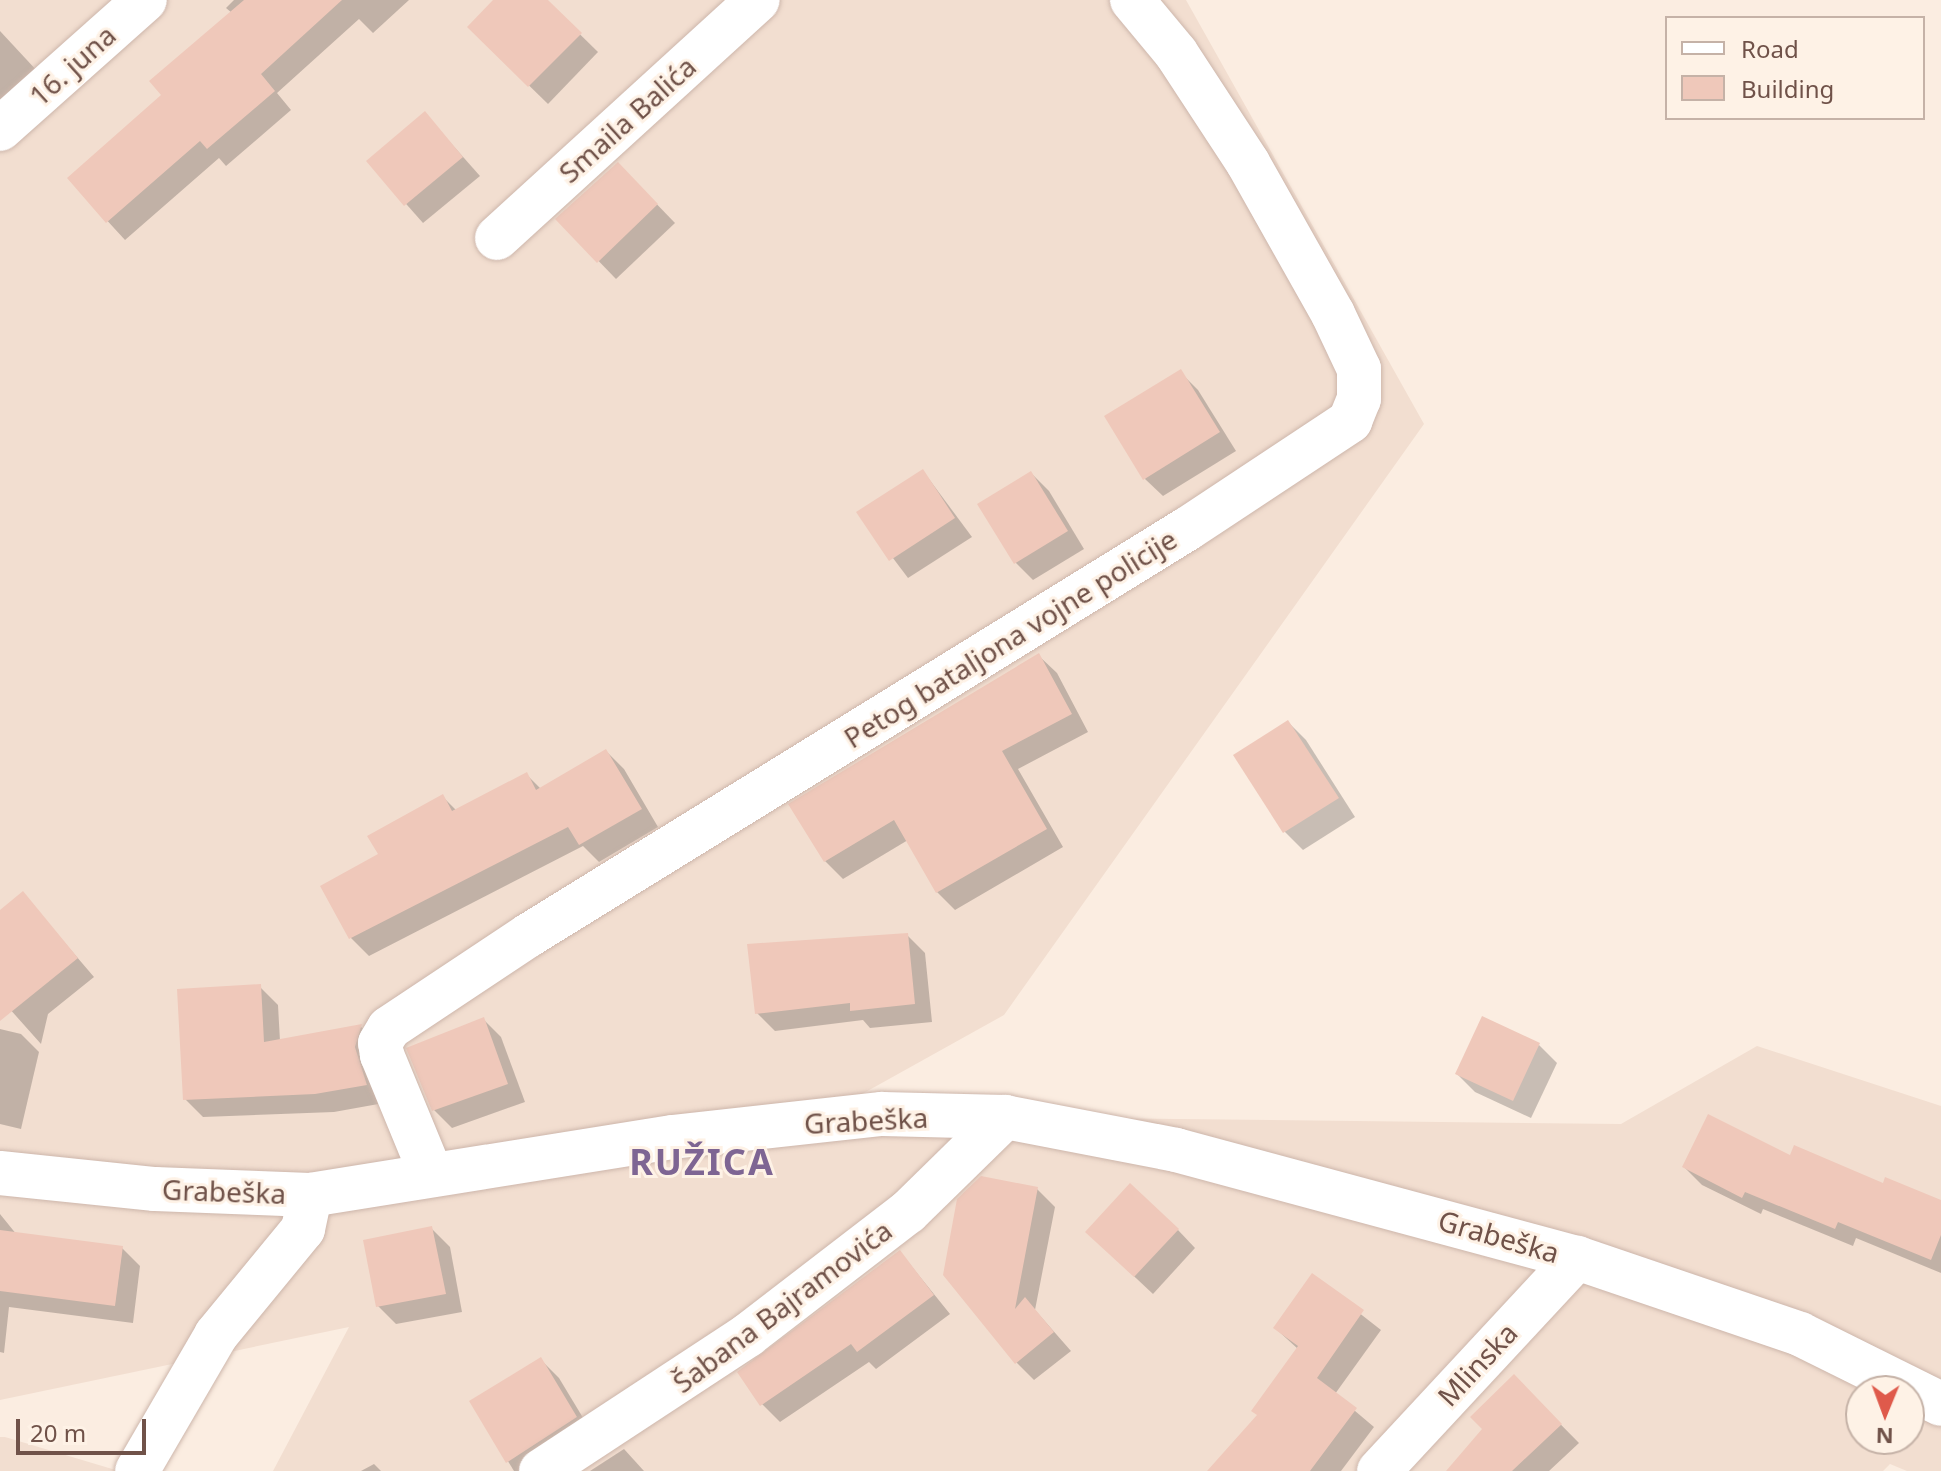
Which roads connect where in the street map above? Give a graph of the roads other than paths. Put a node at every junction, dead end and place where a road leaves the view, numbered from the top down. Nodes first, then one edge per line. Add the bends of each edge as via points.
1 (145, 0) edge
2 (758, 0) edge
3 (1132, 0) edge
4 (0, 129) edge
5 (497, 238) dead end
6 (1005, 1117) junction
7 (0, 1173) edge
8 (431, 1174) junction
9 (310, 1195) junction
10 (1577, 1258) junction
11 (1941, 1404) edge
12 (137, 1471) edge
13 (541, 1471) edge
14 (1379, 1471) edge

1 - 4 street, 16. juna
2 - 5 street, Smaila Balića
3 - 8 street, Petog bataljona vojne policije via 1176,53 1248,163 1333,314 1359,369 1359,399 1350,421 1187,529 529,935 389,1028 380,1043 382,1055
6 - 8 street, Grabeška via 882,1114 672,1137
6 - 10 street, Grabeška via 1176,1150
6 - 13 street, Šabana Bajramovića via 908,1212 748,1335
7 - 9 street, Grabeška via 155,1189
8 - 9 street, Grabeška
9 - 12 street via 303,1229 216,1335
10 - 11 street, Grabeška via 1800,1334
10 - 14 street, Mlinska

